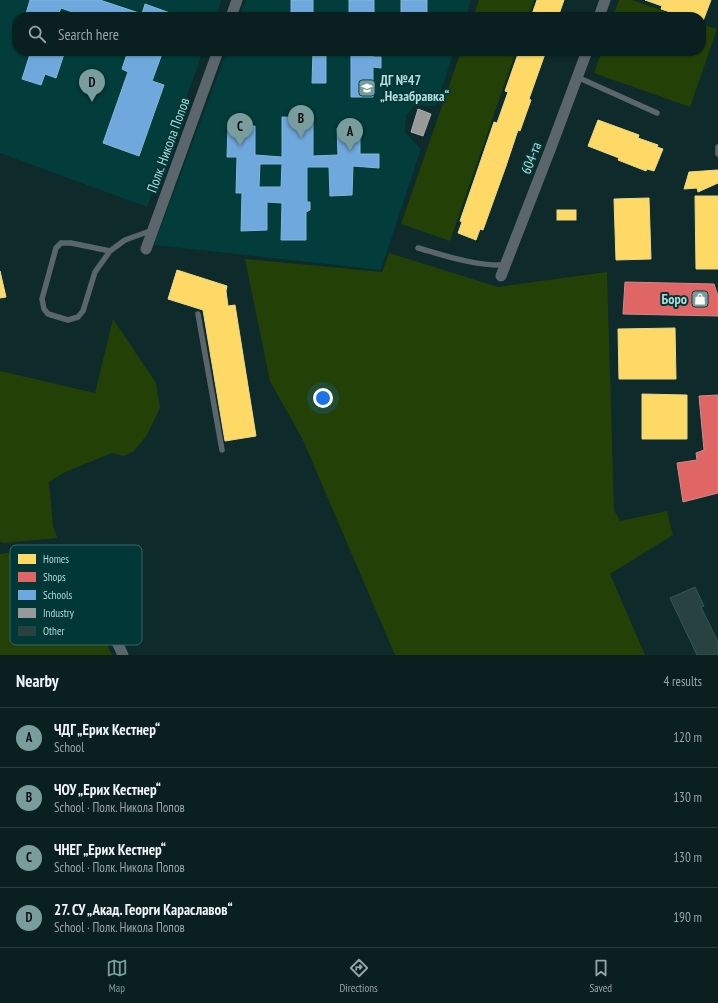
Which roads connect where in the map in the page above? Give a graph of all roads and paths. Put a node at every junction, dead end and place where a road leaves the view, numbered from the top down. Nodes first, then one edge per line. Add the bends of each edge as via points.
1 (237, 0) edge
2 (605, 0) edge
3 (233, 12) edge
4 (601, 12) edge
5 (216, 56) edge
6 (585, 56) edge
7 (577, 77) junction
8 (657, 113) dead end
9 (718, 147) edge
10 (718, 154) edge
11 (153, 230) junction
12 (418, 248) dead end
13 (146, 249) dead end
14 (110, 251) junction
15 (505, 265) junction
16 (501, 276) dead end
17 (198, 314) dead end
18 (222, 450) dead end
19 (118, 645) edge
20 (123, 655) edge

1 - 3 street
2 - 4 street
5 - 11 street, Полк. Никола Попов
6 - 7 street, 604-та
7 - 8 lane
7 - 15 street, 604-та
9 - 10 lane
11 - 13 street, Полк. Никола Попов
11 - 14 lane via 125,240
12 - 15 lane via 474,263
14 - 14 lane via 95,272 83,311 78,317 68,320 48,314 42,299 56,248 61,243
15 - 16 street, 604-та
17 - 18 lane
19 - 20 street

